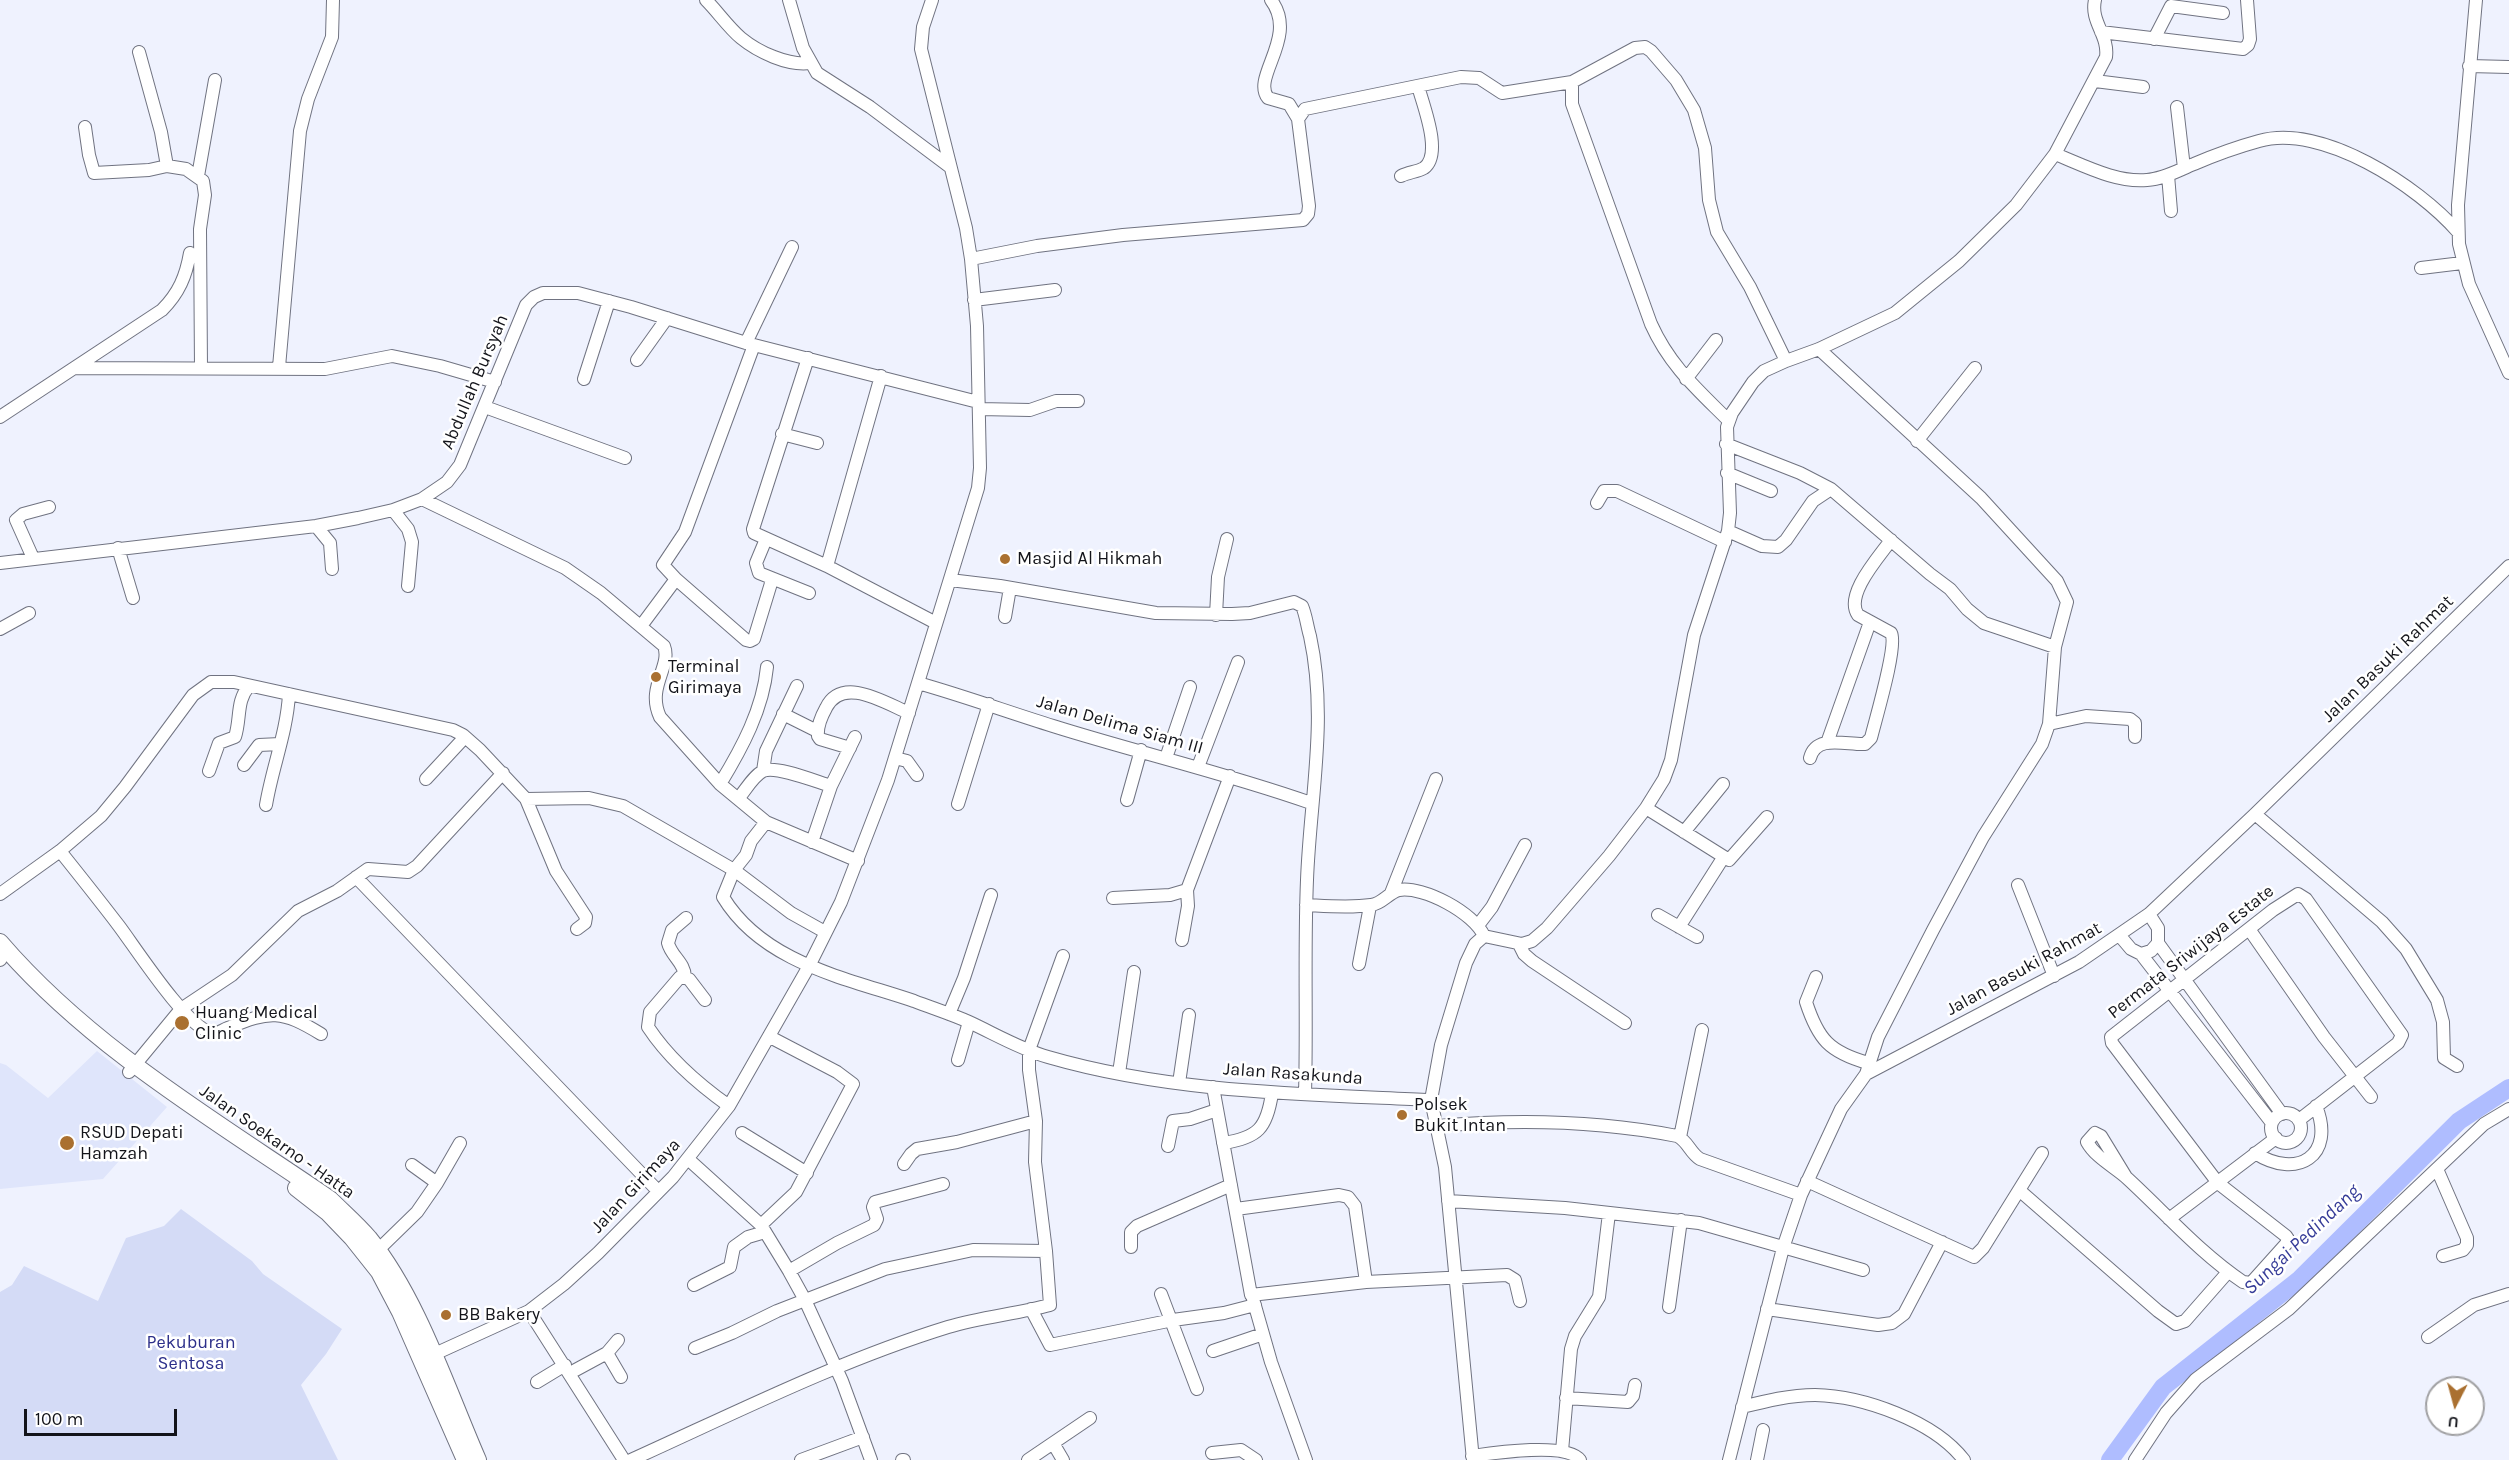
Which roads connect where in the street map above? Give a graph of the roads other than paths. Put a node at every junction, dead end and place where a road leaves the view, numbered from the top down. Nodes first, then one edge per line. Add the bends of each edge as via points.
1 (333, 0) edge
2 (706, 0) edge
3 (789, 0) edge
4 (932, 0) edge
5 (1271, 0) edge
6 (2094, 0) edge
7 (2247, 0) edge
8 (2476, 0) edge
9 (2223, 14) dead end
10 (2101, 32) junction
11 (2154, 39) junction
12 (139, 52) dead end
13 (810, 63) junction
14 (2469, 66) junction
15 (2509, 67) edge
16 (215, 80) dead end
17 (2095, 81) junction
18 (1572, 82) junction
19 (1418, 86) junction
20 (2143, 87) dead end
21 (2177, 107) dead end
22 (1298, 119) junction
23 (85, 127) dead end
24 (2055, 154) junction
25 (167, 166) junction
26 (950, 167) junction
27 (2184, 168) junction
28 (2168, 175) junction
29 (198, 176) junction
30 (1401, 176) dead end
31 (2171, 211) dead end
32 (2458, 232) junction
33 (792, 247) dead end
34 (190, 253) dead end
35 (971, 259) junction
36 (2462, 263) junction
37 (2421, 268) dead end
38 (1055, 290) dead end
39 (975, 300) junction
40 (609, 301) junction
41 (667, 318) junction
42 (1716, 340) dead end
43 (750, 344) junction
44 (1819, 348) junction
45 (808, 358) junction
46 (637, 360) dead end
47 (1785, 361) junction
48 (75, 368) junction
49 (201, 368) junction
50 (279, 368) junction
51 (1975, 368) dead end
52 (2509, 373) edge
53 (881, 376) junction
54 (584, 379) dead end
55 (1686, 379) junction
56 (495, 382) junction
57 (1078, 401) dead end
58 (979, 406) junction
59 (485, 407) junction
60 (0, 417) edge
61 (1728, 420) junction
62 (782, 434) junction
63 (1917, 441) junction
64 (817, 443) dead end
65 (1726, 444) junction
66 (625, 458) dead end
67 (1727, 473) junction
68 (1831, 489) junction
69 (1771, 492) dead end
70 (422, 499) junction
71 (1597, 503) dead end
72 (50, 507) dead end
73 (393, 510) junction
74 (316, 526) junction
75 (1726, 536) junction
76 (766, 539) junction
77 (1227, 539) dead end
78 (1892, 540) junction
79 (118, 548) junction
80 (33, 558) junction
81 (0, 563) edge
82 (827, 566) junction
83 (2509, 566) edge
84 (332, 568) dead end
85 (676, 579) junction
86 (772, 580) junction
87 (950, 580) junction
88 (408, 586) dead end
89 (1010, 588) junction
90 (809, 592) dead end
91 (133, 598) dead end
92 (29, 613) dead end
93 (1216, 615) junction
94 (1005, 617) dead end
95 (1870, 622) junction
96 (936, 623) junction
97 (641, 626) junction
98 (0, 629) edge
99 (2055, 647) junction
100 (1238, 662) dead end
101 (767, 667) dead end
102 (918, 684) junction
103 (249, 686) junction
104 (797, 686) dead end
105 (1190, 687) dead end
106 (289, 694) junction
107 (989, 704) junction
108 (909, 713) junction
109 (783, 714) junction
110 (2049, 724) junction
111 (817, 731) junction
112 (2135, 736) dead end
113 (465, 737) junction
114 (1827, 743) junction
115 (280, 744) junction
116 (1141, 750) junction
117 (895, 758) junction
118 (1167, 758) junction
119 (1810, 758) dead end
120 (244, 765) dead end
121 (1198, 767) junction
122 (209, 771) dead end
123 (763, 771) junction
124 (503, 772) junction
125 (917, 775) dead end
126 (1230, 776) junction
127 (426, 779) dead end
128 (1436, 779) dead end
129 (720, 784) junction
130 (1723, 784) dead end
131 (831, 786) junction
132 (526, 799) junction
133 (738, 799) junction
134 (1127, 800) dead end
135 (1311, 803) junction
136 (958, 804) dead end
137 (266, 806) dead end
138 (1646, 808) junction
139 (2255, 814) junction
140 (1767, 817) dead end
141 (766, 822) junction
142 (1684, 832) junction
143 (812, 842) junction
144 (1525, 845) dead end
145 (60, 851) junction
146 (1723, 858) junction
147 (858, 861) junction
148 (734, 870) junction
149 (356, 878) junction
150 (2018, 885) dead end
151 (1187, 890) junction
152 (1392, 893) junction
153 (0, 894) edge
154 (991, 895) dead end
155 (1113, 898) dead end
156 (1306, 905) junction
157 (1370, 906) junction
158 (2149, 914) junction
159 (1658, 915) dead end
160 (686, 918) dead end
161 (1679, 927) junction
162 (577, 929) dead end
163 (2249, 929) junction
164 (1482, 930) junction
165 (825, 932) junction
166 (2120, 936) junction
167 (1697, 937) dead end
168 (1182, 940) dead end
169 (0, 942) edge
170 (2158, 943) junction
171 (1519, 944) junction
172 (2141, 954) junction
173 (1063, 957) dead end
174 (0, 959) edge
175 (1359, 964) dead end
176 (809, 966) junction
177 (1134, 972) dead end
178 (2054, 976) junction
179 (685, 977) junction
180 (1816, 977) dead end
181 (2186, 979) junction
182 (2169, 990) junction
183 (705, 1000) dead end
184 (181, 1009) junction
185 (950, 1014) junction
186 (1189, 1015) dead end
187 (969, 1022) junction
188 (1625, 1023) dead end
189 (1702, 1030) dead end
190 (321, 1034) dead end
191 (770, 1037) junction
192 (1029, 1050) junction
193 (958, 1060) dead end
194 (2457, 1066) dead end
195 (132, 1068) junction
196 (1867, 1069) junction
197 (1119, 1073) junction
198 (2355, 1076) junction
199 (1179, 1083) junction
200 (1214, 1087) junction
201 (1272, 1093) junction
202 (1305, 1094) junction
203 (2371, 1097) dead end
204 (1431, 1100) junction
205 (729, 1106) junction
206 (2316, 1106) junction
207 (2509, 1109) edge
208 (1217, 1110) junction
209 (2282, 1113) junction
210 (1036, 1120) junction
211 (2298, 1120) junction
212 (2272, 1123) junction
213 (1438, 1126) junction
214 (742, 1133) dead end
215 (1680, 1137) junction
216 (2276, 1138) junction
217 (460, 1143) dead end
218 (1223, 1143) junction
219 (1168, 1146) dead end
220 (2042, 1153) dead end
221 (2255, 1153) junction
222 (688, 1159) junction
223 (904, 1164) dead end
224 (412, 1165) dead end
225 (2437, 1169) junction
226 (807, 1173) junction
227 (2126, 1177) dead end
228 (1807, 1181) junction
229 (437, 1183) junction
230 (2218, 1183) junction
231 (943, 1184) dead end
232 (1231, 1185) junction
233 (2019, 1190) junction
234 (658, 1191) junction
235 (1801, 1195) junction
236 (1448, 1201) junction
237 (1236, 1209) junction
238 (1609, 1213) junction
239 (1682, 1220) junction
240 (2169, 1220) junction
241 (763, 1228) junction
242 (1942, 1242) junction
243 (1131, 1246) dead end
244 (1783, 1248) junction
245 (378, 1250) junction
246 (1046, 1251) junction
247 (2443, 1256) dead end
248 (1863, 1270) dead end
249 (789, 1271) junction
250 (2228, 1272) junction
251 (1455, 1278) junction
252 (1366, 1282) junction
253 (694, 1285) dead end
254 (1161, 1294) dead end
255 (2509, 1294) edge
256 (806, 1300) junction
257 (1253, 1300) junction
258 (1521, 1301) dead end
259 (1669, 1307) dead end
260 (1031, 1309) junction
261 (1767, 1309) junction
262 (529, 1311) junction
263 (1173, 1320) junction
264 (1263, 1334) junction
265 (2428, 1337) dead end
266 (618, 1340) dead end
267 (695, 1348) dead end
268 (1213, 1351) dead end
269 (607, 1353) junction
270 (427, 1357) junction
271 (836, 1368) junction
272 (567, 1369) junction
273 (621, 1377) dead end
274 (537, 1382) dead end
275 (1635, 1385) dead end
276 (1197, 1389) dead end
277 (1566, 1398) junction
278 (1742, 1407) junction
279 (1090, 1418) dead end
280 (1763, 1430) dead end
281 (863, 1437) junction
282 (1053, 1443) junction
283 (1562, 1451) junction
284 (1212, 1453) dead end
285 (1472, 1458) edge
286 (465, 1460) edge
287 (478, 1460) edge
288 (624, 1460) edge
289 (631, 1460) edge
290 (801, 1460) edge
291 (871, 1460) edge
292 (1028, 1460) edge
293 (1063, 1460) edge
294 (1256, 1460) edge
295 (1306, 1460) edge
296 (1580, 1460) edge
297 (1729, 1460) edge
298 (1756, 1460) edge
299 (1964, 1460) edge
300 (2135, 1460) edge

1 - 50 street via 332,37 300,131
2 - 13 street via 747,43 799,64
3 - 13 street
4 - 26 street, Jalan Girimaya via 921,49
5 - 22 street via 1281,29 1265,80 1265,93 1268,98 1287,102
6 - 10 street via 2093,14
7 - 11 street via 2250,39 2243,49
8 - 14 street
9 - 11 street via 2171,6
10 - 11 street
10 - 17 street via 2106,57
12 - 25 street
13 - 26 street via 825,79 870,107
14 - 15 street
14 - 32 street
16 - 29 street
17 - 20 street
17 - 24 street
18 - 19 street via 1502,93 1475,77
18 - 47 street via 1635,48 1645,47 1676,81 1701,128 1709,200 1717,232 1745,278
18 - 55 street via 1572,104 1651,324 1662,347
19 - 22 street via 1316,105 1302,110
19 - 30 street via 1433,144 1432,156 1423,168
21 - 27 street
22 - 35 street via 1309,206 1303,220 1123,235
23 - 25 street via 94,173
24 - 28 street via 2133,180
24 - 44 street via 1999,223 1908,304
25 - 29 street
26 - 35 street, Jalan Girimaya
27 - 28 street
27 - 32 street via 2258,141 2304,139 2394,178 2427,201
28 - 31 street
29 - 49 street via 203,181 204,195 200,230
32 - 36 street
33 - 43 street
34 - 48 street via 183,282 171,301
35 - 39 street, Jalan Girimaya
36 - 37 street
36 - 52 street
38 - 39 street
39 - 58 street, Jalan Girimaya
40 - 41 street, Abdullah Bursyah
40 - 54 street
40 - 56 street, Abdullah Bursyah via 578,293 549,292 534,297 526,305
41 - 43 street, Abdullah Bursyah
41 - 46 street
42 - 55 street
43 - 45 street, Abdullah Bursyah
43 - 85 street via 685,532 663,565
44 - 47 street
44 - 63 street
45 - 53 street, Abdullah Bursyah
45 - 62 street
47 - 61 street via 1758,377
48 - 49 street
48 - 60 street
49 - 50 street
50 - 56 street via 325,369 395,356
51 - 63 street
53 - 58 street, Abdullah Bursyah
53 - 82 street
55 - 61 street
56 - 59 street, Abdullah Bursyah
57 - 58 street, Abdullah Bursyah via 1056,401 1030,410
58 - 87 street, Jalan Girimaya via 980,479
59 - 66 street
59 - 70 street, Abdullah Bursyah via 460,465 447,482
61 - 65 street
62 - 64 street
62 - 76 street via 753,529 755,535
63 - 99 street via 1981,498 2057,581 2067,602
65 - 67 street
65 - 68 street
67 - 69 street
67 - 75 street via 1730,513
68 - 75 street via 1813,501 1778,547
68 - 78 street
70 - 73 street, Abdullah Bursyah
70 - 97 street via 565,568
71 - 75 street via 1604,491 1617,491
72 - 80 street via 23,514 16,520
73 - 74 street, Abdullah Bursyah
73 - 88 street via 408,529 412,542
74 - 79 street, Abdullah Bursyah
74 - 84 street via 330,543
75 - 138 street via 1694,635 1667,773
76 - 82 street
76 - 86 street via 756,569
77 - 93 street via 1218,577
78 - 95 street via 1854,599 1856,613
78 - 99 street via 1983,623
79 - 80 street, Abdullah Bursyah
79 - 91 street
80 - 81 street, Abdullah Bursyah
82 - 96 street
83 - 139 street, Jalan Basuki Rahmat
85 - 86 street via 750,641 754,639
85 - 97 street
86 - 90 street
87 - 89 street
87 - 96 street, Jalan Girimaya
89 - 93 street via 1133,610
89 - 94 street
92 - 98 street
93 - 135 street via 1250,613 1294,602 1302,606 1319,690
95 - 114 street
95 - 114 street via 1891,633 1893,640 1871,738 1864,744
96 - 102 street, Jalan Girimaya
97 - 129 street via 665,650 654,702 660,717
99 - 110 street
100 - 121 street
101 - 129 street via 764,690 743,746
102 - 107 street, Jalan Delima Siam III
102 - 108 street, Jalan Girimaya
103 - 106 street
103 - 122 street via 240,700 236,737 219,743
103 - 145 street via 215,681 206,684 100,816
104 - 109 street
105 - 118 street
106 - 113 street via 453,730
106 - 115 street
107 - 116 street, Jalan Delima Siam III
107 - 136 street
108 - 111 street via 864,695 842,692 827,705
108 - 117 street, Jalan Girimaya
109 - 111 street
109 - 123 street via 766,751
110 - 112 street via 2086,716 2130,719 2135,723
110 - 196 street via 2035,757 1983,837 1933,930
111 - 131 street via 820,739 852,742
113 - 124 street
113 - 127 street
114 - 119 street via 1815,747
115 - 120 street via 259,745
115 - 137 street
116 - 118 street, Jalan Delima Siam III
116 - 134 street
117 - 125 street via 907,761
117 - 147 street, Jalan Girimaya
118 - 121 street, Jalan Delima Siam III
121 - 126 street, Jalan Delima Siam III
123 - 131 street via 778,770
123 - 133 street
124 - 132 street
124 - 149 street via 412,870 371,868
126 - 135 street, Jalan Delima Siam III
126 - 151 street
128 - 152 street
129 - 133 street
130 - 142 street
131 - 143 street
132 - 148 street via 589,798 613,802
132 - 162 street via 555,871 586,918
133 - 141 street
135 - 156 street
138 - 142 street
138 - 171 street via 1547,928 1532,941
139 - 158 street, Jalan Basuki Rahmat
139 - 194 street via 2382,922 2406,949 2437,1000 2443,1022 2444,1058
140 - 146 street via 1733,858
141 - 143 street
141 - 148 street
142 - 146 street
143 - 147 street
144 - 164 street
145 - 153 street
145 - 184 street
146 - 161 street
147 - 165 street, Jalan Girimaya
148 - 165 street via 791,913
148 - 176 street, Jalan Rasakunda via 723,894 736,915 757,936
149 - 184 street via 298,911 232,975
149 - 234 street
150 - 178 street
151 - 155 street via 1170,895
151 - 168 street
152 - 157 street
152 - 164 street via 1410,891 1448,903 1462,910
154 - 185 street
156 - 157 street
156 - 202 street
157 - 175 street
158 - 166 street, Jalan Basuki Rahmat
158 - 170 street via 2158,928
159 - 161 street
160 - 179 street via 672,930 668,943 685,969
161 - 167 street
163 - 181 street, Permata Sriwijaya Estate
163 - 198 street
163 - 198 street, Permata Sriwijaya Estate via 2295,895 2306,898 2401,1032 2398,1043
164 - 171 street
164 - 204 street via 1466,963 1441,1045
165 - 176 street, Jalan Girimaya
166 - 172 street
166 - 178 street, Jalan Basuki Rahmat
169 - 195 highway, Jalan Soekarno - Hatta
170 - 172 street
170 - 181 street
171 - 188 street via 1532,961
172 - 182 street
173 - 192 street
174 - 195 highway, Jalan Soekarno - Hatta via 63,1018
176 - 185 street, Jalan Rasakunda
176 - 191 street, Jalan Girimaya
177 - 197 street
178 - 196 street, Jalan Basuki Rahmat
179 - 183 street
179 - 205 street via 676,979 650,1012 648,1027 675,1061
180 - 196 street via 1806,1002 1821,1037
181 - 182 street, Permata Sriwijaya Estate
181 - 209 street
182 - 212 street
182 - 230 street, Permata Sriwijaya Estate via 2112,1035 2111,1041
184 - 190 street via 212,1033 270,1014 297,1019
184 - 195 street
185 - 187 street, Jalan Rasakunda
186 - 199 street
187 - 192 street, Jalan Rasakunda
187 - 193 street
189 - 215 street
191 - 205 street, Jalan Girimaya
191 - 226 street via 853,1084
192 - 197 street, Jalan Rasakunda
192 - 210 street
195 - 245 highway, Jalan Soekarno - Hatta via 330,1199
195 - 270 highway, Jalan Soekarno - Hatta via 185,1113 328,1213 379,1272
196 - 228 street, Jalan Basuki Rahmat via 1841,1109
197 - 199 street, Jalan Rasakunda
198 - 203 street
198 - 206 street, Permata Sriwijaya Estate
199 - 200 street, Jalan Rasakunda
200 - 201 street, Jalan Rasakunda
200 - 208 street
201 - 202 street, Jalan Rasakunda
201 - 218 street via 1269,1115 1261,1128 1246,1138
202 - 204 street, Jalan Rasakunda
204 - 213 street
205 - 222 street, Jalan Girimaya
206 - 211 street, Permata Sriwijaya Estate
206 - 221 street via 2322,1137 2312,1157 2297,1164 2279,1165
207 - 225 street via 2484,1124
208 - 218 street
208 - 219 street via 1173,1121
209 - 211 street
209 - 212 street
210 - 223 street via 917,1149
210 - 246 street via 1035,1162
211 - 216 street via 2298,1137 2287,1142
212 - 216 street
213 - 215 street via 1533,1121
213 - 236 street
214 - 226 street
215 - 235 street via 1700,1159
216 - 221 street
217 - 229 street
218 - 232 street
220 - 233 street
221 - 230 street
222 - 234 street, Jalan Girimaya
222 - 241 street
224 - 229 street
225 - 247 street via 2467,1238 2463,1250
225 - 300 street via 2289,1309 2196,1378 2166,1413
226 - 241 street via 796,1192
227 - 240 street, Permata Sriwijaya Estate
228 - 235 street, Jalan Basuki Rahmat
228 - 242 street
229 - 245 street via 417,1212
230 - 240 street
230 - 250 street, Permata Sriwijaya Estate via 2288,1239 2251,1283 2245,1284
231 - 249 street via 874,1202 874,1226
232 - 237 street
232 - 243 street via 1137,1226 1131,1232
233 - 242 street via 1976,1257
233 - 250 street via 2176,1324 2185,1321
234 - 262 street, Jalan Girimaya via 598,1253
235 - 244 street, Jalan Basuki Rahmat
236 - 238 street
236 - 251 street
237 - 252 street via 1348,1197 1355,1206
237 - 257 street
238 - 239 street
238 - 277 street via 1599,1297 1573,1341
239 - 244 street
239 - 259 street
240 - 250 street, Permata Sriwijaya Estate
241 - 249 street
241 - 253 street via 734,1247 732,1264 726,1270
242 - 261 street via 1904,1314 1892,1323 1878,1325
244 - 248 street
244 - 261 street, Jalan Basuki Rahmat
245 - 270 highway, Jalan Soekarno - Hatta via 402,1290
246 - 256 street via 947,1255 885,1269
246 - 260 street via 1052,1303
249 - 256 street
251 - 252 street
251 - 258 street via 1511,1276
251 - 285 street
252 - 257 street
254 - 263 street
255 - 265 street via 2474,1305
256 - 267 street
256 - 271 street
257 - 263 street via 1224,1313
257 - 264 street
260 - 263 street via 1050,1345
260 - 271 street via 966,1321
261 - 278 street, Jalan Basuki Rahmat
262 - 270 street, Jalan Girimaya
262 - 272 street
263 - 276 street
264 - 268 street
264 - 295 street
266 - 269 street
269 - 272 street
269 - 273 street
270 - 286 highway, Jalan Soekarno - Hatta
270 - 287 highway, Jalan Soekarno - Hatta
271 - 281 street
271 - 289 street
272 - 274 street
272 - 288 street
275 - 277 street via 1631,1399 1625,1402
277 - 283 street
278 - 297 street, Jalan Basuki Rahmat
278 - 299 street via 1816,1395 1858,1402 1907,1418 1934,1434
279 - 282 street
280 - 298 street
281 - 290 street
281 - 291 street
282 - 292 street
282 - 293 street
283 - 285 street via 1518,1450
283 - 296 street
284 - 294 street via 1241,1450

